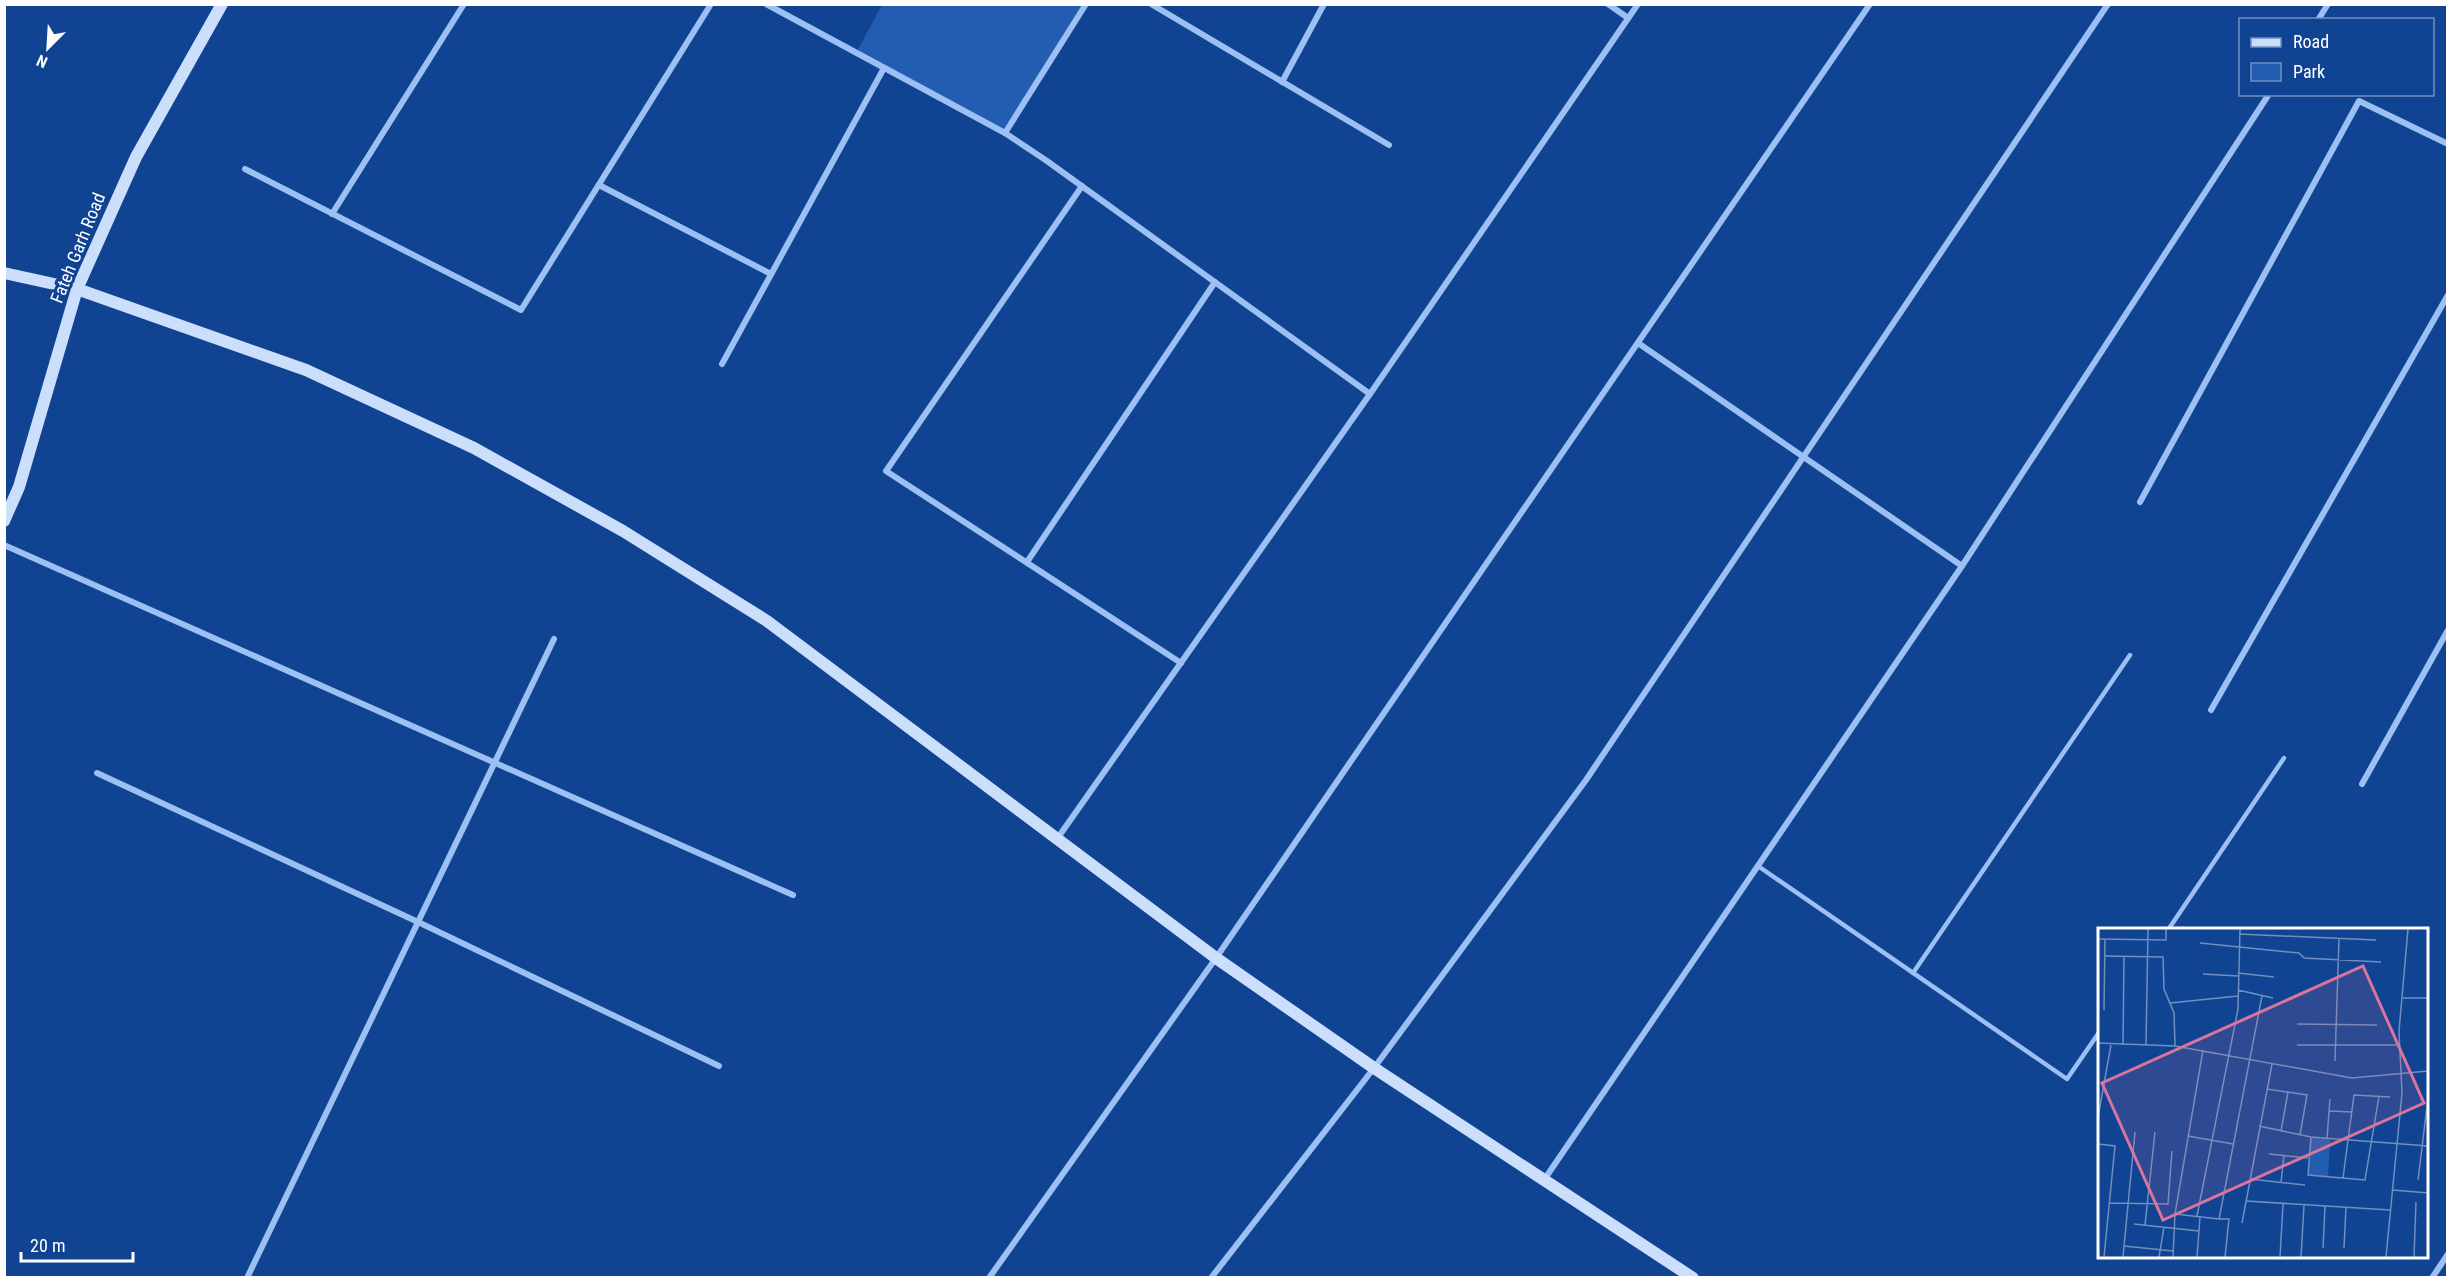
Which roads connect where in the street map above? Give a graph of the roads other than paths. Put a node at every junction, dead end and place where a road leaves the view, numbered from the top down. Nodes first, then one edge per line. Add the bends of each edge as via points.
1 (222, 4) edge
2 (464, 4) edge
3 (711, 4) edge
4 (766, 4) edge
5 (1086, 4) edge
6 (1151, 4) edge
7 (1324, 4) edge
8 (1608, 4) edge
9 (1638, 4) edge
10 (1870, 4) edge
11 (2108, 4) edge
12 (2328, 4) edge
13 (1628, 18) junction
14 (2319, 18) edge
15 (884, 68) junction
16 (1282, 82) junction
17 (2268, 96) edge
18 (1005, 133) junction
19 (2448, 144) edge
20 (1389, 145) dead end
21 (245, 169) dead end
22 (599, 185) junction
23 (1082, 186) junction
24 (332, 214) junction
25 (4, 273) edge
26 (771, 274) junction
27 (1215, 282) junction
28 (77, 289) junction
29 (2448, 295) edge
30 (1638, 343) junction
31 (722, 364) dead end
32 (1370, 394) junction
33 (1805, 457) junction
34 (2140, 502) dead end
35 (4, 521) edge
36 (4, 545) edge
37 (1027, 562) junction
38 (1962, 566) junction
39 (2448, 630) edge
40 (554, 639) dead end
41 (2130, 655) dead end
42 (1181, 663) junction
43 (2211, 710) dead end
44 (2284, 758) dead end
45 (495, 763) junction
46 (97, 773) dead end
47 (2362, 784) dead end
48 (1056, 840) junction
49 (1758, 866) junction
50 (793, 895) dead end
51 (418, 922) junction
52 (2169, 928) edge
53 (1216, 958) junction
54 (1913, 973) junction
55 (2098, 1034) edge
56 (719, 1066) dead end
57 (1374, 1068) junction
58 (1544, 1181) junction
59 (2448, 1254) edge
60 (247, 1278) edge
61 (989, 1278) edge
62 (1211, 1278) edge
63 (1693, 1278) edge
64 (2432, 1278) edge

1 - 28 street, Fateh Garh Road via 136,157
2 - 24 street
3 - 22 street
4 - 15 street
5 - 18 street
6 - 16 street
7 - 16 street
8 - 13 street
9 - 13 street
10 - 30 street
11 - 33 street
12 - 14 street
13 - 32 street
15 - 18 street
15 - 26 street
16 - 20 street
17 - 38 street
18 - 23 street
19 - 34 street via 2359,101
21 - 24 street
22 - 24 street via 521,310
22 - 26 street
23 - 27 street
23 - 37 street via 886,471
25 - 28 street
26 - 31 street
27 - 32 street
27 - 37 street
28 - 35 street, Fateh Garh Road via 20,487
28 - 48 street via 306,370 474,448 623,531 767,621
29 - 43 street
30 - 33 street
30 - 53 street
32 - 42 street
33 - 38 street
33 - 57 street via 1586,780
36 - 45 street
37 - 42 street
38 - 49 street
39 - 47 street
40 - 45 street
41 - 54 lane
42 - 48 street
44 - 52 lane
45 - 50 street
45 - 51 street
46 - 51 street
48 - 53 street
49 - 54 lane
49 - 58 street
51 - 56 street
51 - 60 street
53 - 57 street
53 - 61 street
54 - 55 lane via 2067,1079
57 - 58 street
57 - 62 street
58 - 63 street
59 - 64 street

